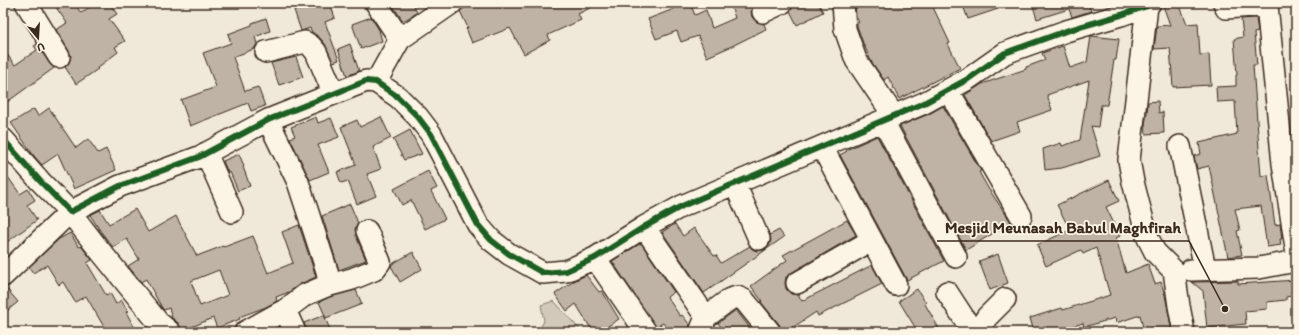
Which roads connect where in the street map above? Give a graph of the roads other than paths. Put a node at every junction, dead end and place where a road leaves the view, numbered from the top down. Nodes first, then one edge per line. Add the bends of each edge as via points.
1 (26, 3) edge
2 (376, 3) edge
3 (452, 3) edge
4 (782, 3) edge
5 (843, 3) edge
6 (1224, 3) edge
7 (1148, 4) edge
8 (763, 12) dead end
9 (400, 39) junction
10 (266, 52) dead end
11 (59, 57) dead end
12 (376, 82) junction
13 (948, 90) junction
14 (334, 94) junction
15 (888, 119) junction
16 (268, 120) junction
17 (3, 139) edge
18 (822, 146) junction
19 (1180, 146) dead end
20 (206, 153) junction
21 (734, 184) junction
22 (70, 212) junction
23 (232, 212) dead end
24 (1021, 216) dead end
25 (644, 227) junction
26 (367, 231) dead end
27 (758, 239) dead end
28 (872, 240) junction
29 (1296, 248) edge
30 (956, 257) dead end
31 (595, 258) junction
32 (1296, 261) edge
33 (1205, 269) junction
34 (1174, 271) junction
35 (3, 276) edge
36 (797, 283) dead end
37 (896, 285) dead end
38 (326, 286) junction
39 (948, 292) dead end
40 (1005, 300) dead end
41 (285, 310) junction
42 (703, 324) edge
43 (170, 332) edge
44 (245, 332) edge
45 (295, 332) edge
46 (646, 332) edge
47 (770, 332) edge
48 (973, 332) edge
49 (977, 332) edge
50 (1184, 332) edge

1 - 11 street
2 - 9 street
3 - 9 street
4 - 8 street
5 - 15 street via 845,29 856,60
6 - 29 street via 1226,8 1267,4 1283,164
7 - 13 street via 1006,53
7 - 34 street via 1129,160 1147,236 1155,252
9 - 12 street
10 - 14 street via 305,42 316,52
12 - 14 street via 366,81
12 - 31 street via 398,97 431,134 478,225 508,254 543,273 566,271
13 - 15 street
13 - 24 street
14 - 16 street
15 - 18 street
15 - 30 street
16 - 20 street
16 - 38 street via 298,182 327,271
17 - 22 street
18 - 21 street
18 - 28 street
19 - 33 street
20 - 22 street via 120,186
20 - 23 street
21 - 25 street via 682,206
21 - 27 street
22 - 35 street
22 - 43 street via 158,322
25 - 31 street
25 - 42 street
26 - 38 street via 380,262 374,270
28 - 36 street
28 - 37 street
31 - 46 street
32 - 33 street via 1259,268
33 - 34 street
34 - 50 street
38 - 41 street via 305,295
39 - 48 street
40 - 49 street via 987,317
41 - 44 street
41 - 45 street
42 - 47 street via 730,299 738,297 744,300

